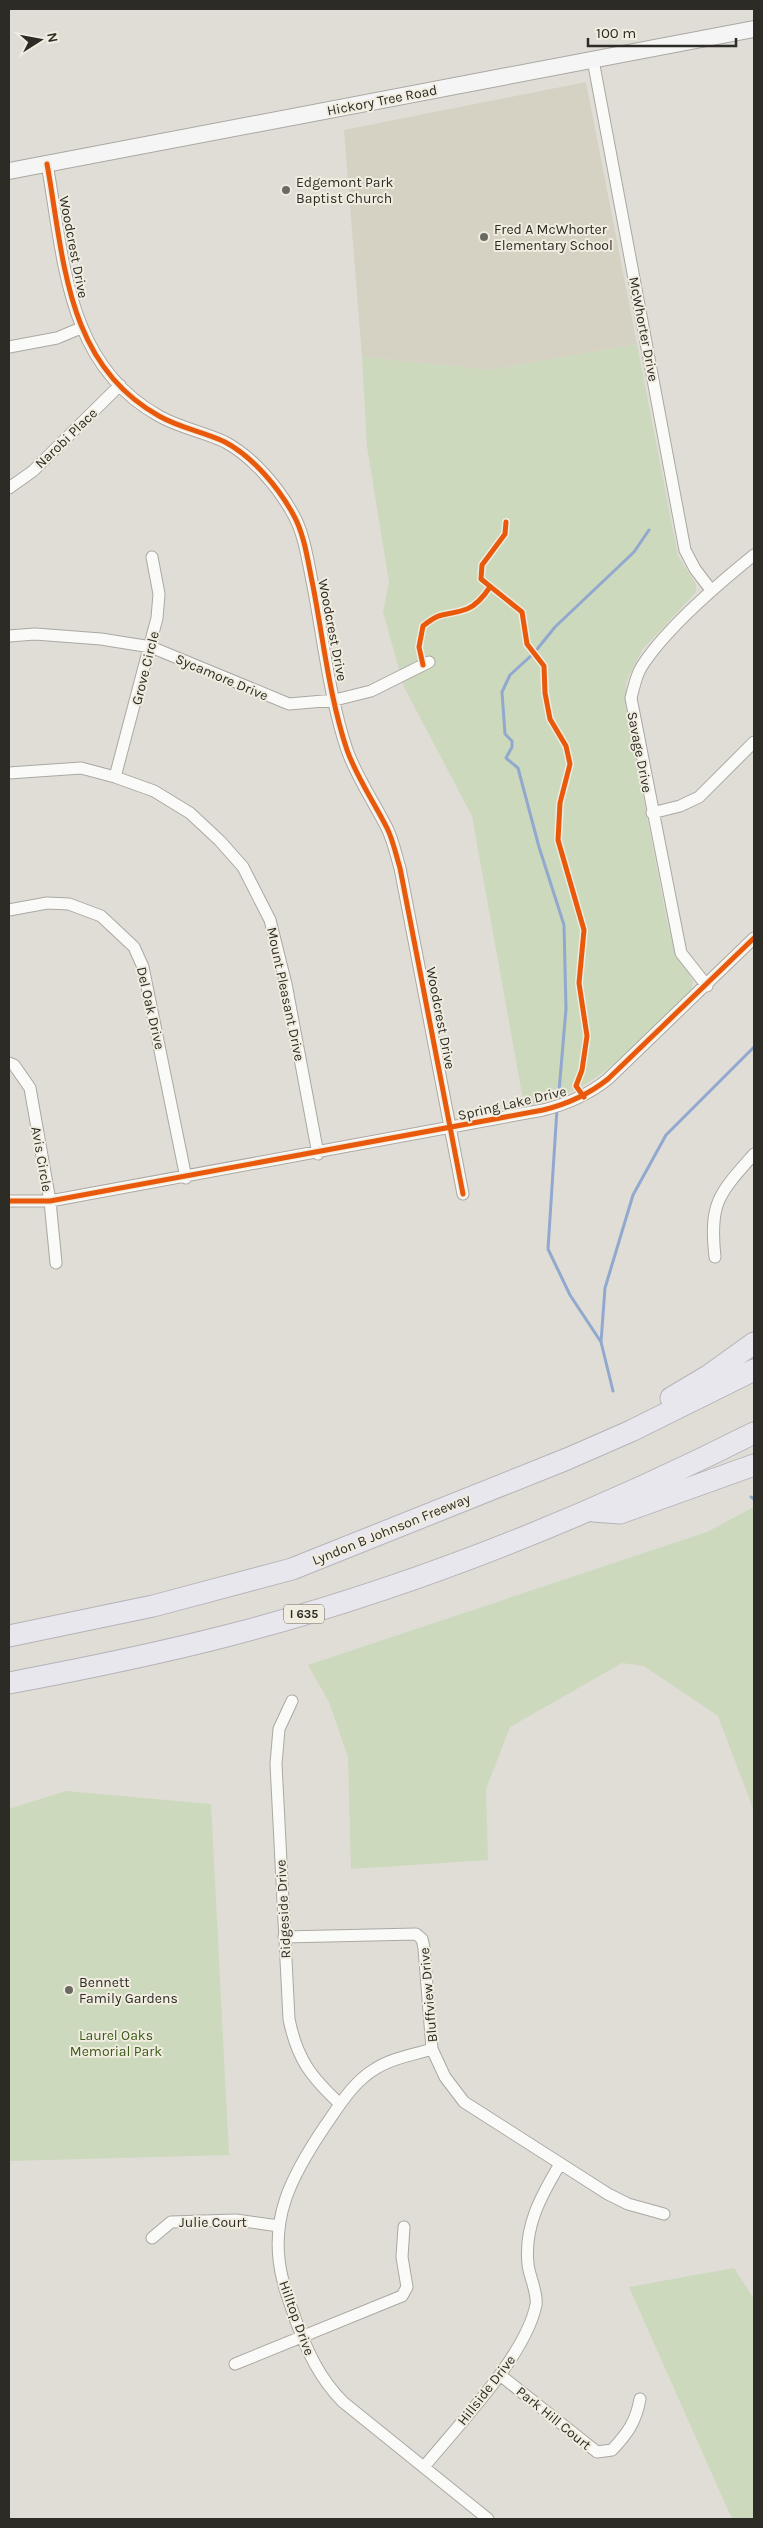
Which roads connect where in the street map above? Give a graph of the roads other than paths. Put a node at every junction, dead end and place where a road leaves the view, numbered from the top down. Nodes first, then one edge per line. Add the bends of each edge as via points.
1 (754, 29) edge
2 (593, 60) junction
3 (47, 164) junction
4 (9, 171) edge
5 (81, 328) junction
6 (9, 347) edge
7 (120, 385) junction
8 (9, 488) edge
9 (754, 554) edge
10 (152, 557) dead end
11 (711, 590) junction
12 (9, 636) edge
13 (151, 647) junction
14 (429, 662) dead end
15 (335, 700) junction
16 (754, 742) edge
17 (9, 773) edge
18 (115, 777) junction
19 (652, 813) junction
20 (9, 910) edge
21 (754, 938) edge
22 (707, 986) junction
23 (9, 1062) edge
24 (451, 1128) junction
25 (318, 1154) junction
26 (754, 1154) edge
27 (186, 1178) junction
28 (463, 1194) dead end
29 (9, 1201) edge
30 (50, 1201) junction
31 (715, 1257) dead end
32 (56, 1263) dead end
33 (754, 1343) edge
34 (754, 1370) edge
35 (754, 1433) edge
36 (754, 1465) edge
37 (468, 1499) junction
38 (589, 1511) junction
39 (9, 1636) edge
40 (9, 1683) edge
41 (292, 1701) dead end
42 (284, 1937) junction
43 (432, 2049) junction
44 (340, 2104) junction
45 (560, 2164) junction
46 (664, 2214) dead end
47 (279, 2226) junction
48 (404, 2227) dead end
49 (152, 2238) dead end
50 (302, 2337) junction
51 (234, 2364) dead end
52 (500, 2374) junction
53 (640, 2400) dead end
54 (424, 2467) junction
55 (488, 2519) edge

1 - 2 street, Hickory Tree Road
2 - 3 street, Hickory Tree Road
2 - 11 street, McWhorter Drive via 686,550
3 - 4 street, Hickory Tree Road
3 - 5 street, Woodcrest Drive via 73,304
5 - 6 street via 57,338
5 - 7 street, Woodcrest Drive via 99,362
7 - 8 street, Narobi Place via 33,471
7 - 15 street, Woodcrest Drive via 138,403 158,416 225,442 270,480 294,516 306,552
9 - 11 street, Savage Drive
10 - 13 street, Grove Circle via 159,594
11 - 19 street, Savage Drive via 641,666 635,682 632,708
12 - 13 street, Sycamore Drive via 35,634 101,639
13 - 15 street, Sycamore Drive via 289,704
13 - 18 street, Grove Circle
14 - 15 street, Sycamore Drive via 371,691
15 - 24 street, Woodcrest Drive via 347,750 388,829 400,868
16 - 19 street via 699,797
17 - 18 street, Mount Pleasant Drive via 81,768
18 - 25 street, Mount Pleasant Drive via 154,791 190,813 243,868 270,920 286,984
19 - 22 street, Savage Drive via 681,953
20 - 27 street, Del Oak Drive via 47,903 69,904 101,916 134,947 143,967
21 - 22 street, Spring Lake Drive
22 - 24 street, Spring Lake Drive via 608,1079 584,1097 543,1110
23 - 30 street, Avis Circle via 30,1088
24 - 25 street, Spring Lake Drive
24 - 28 street, Woodcrest Drive
25 - 27 street, Spring Lake Drive
26 - 31 street via 722,1191 713,1217
27 - 30 street, Spring Lake Drive
29 - 30 street, Spring Lake Drive
30 - 32 street, Avis Circle
33 - 37 highway via 708,1376 626,1423
34 - 37 highway, Lyndon B Johnson Freeway via 632,1431
35 - 38 highway, I 635
36 - 38 highway via 620,1513
37 - 39 highway, Lyndon B Johnson Freeway via 292,1569 153,1606
38 - 40 highway, I 635 via 442,1569 303,1614 162,1652
41 - 42 street, Ridgeside Drive via 279,1729 276,1764
42 - 43 street, Bluffview Drive via 416,1934 422,1939 424,1948
42 - 44 street, Ridgeside Drive via 293,2040 303,2064 317,2083
43 - 44 street, Hilltop Drive via 374,2069
43 - 45 street, Bluffview Drive via 444,2077 464,2102
44 - 47 street, Hilltop Drive via 289,2185
45 - 46 street, Bluffview Drive via 628,2204
45 - 52 street, Hillside Drive via 538,2202 529,2229 528,2263 536,2303 511,2360
47 - 49 street, Julie Court via 236,2220 171,2222
47 - 50 street, Hilltop Drive via 282,2281
48 - 50 street via 402,2257 407,2288 402,2296
50 - 51 street
50 - 54 street, Hilltop Drive via 327,2386
52 - 53 street, Park Hill Court via 597,2452 612,2450 630,2430
52 - 54 street, Hillside Drive
54 - 55 street, Hilltop Drive

